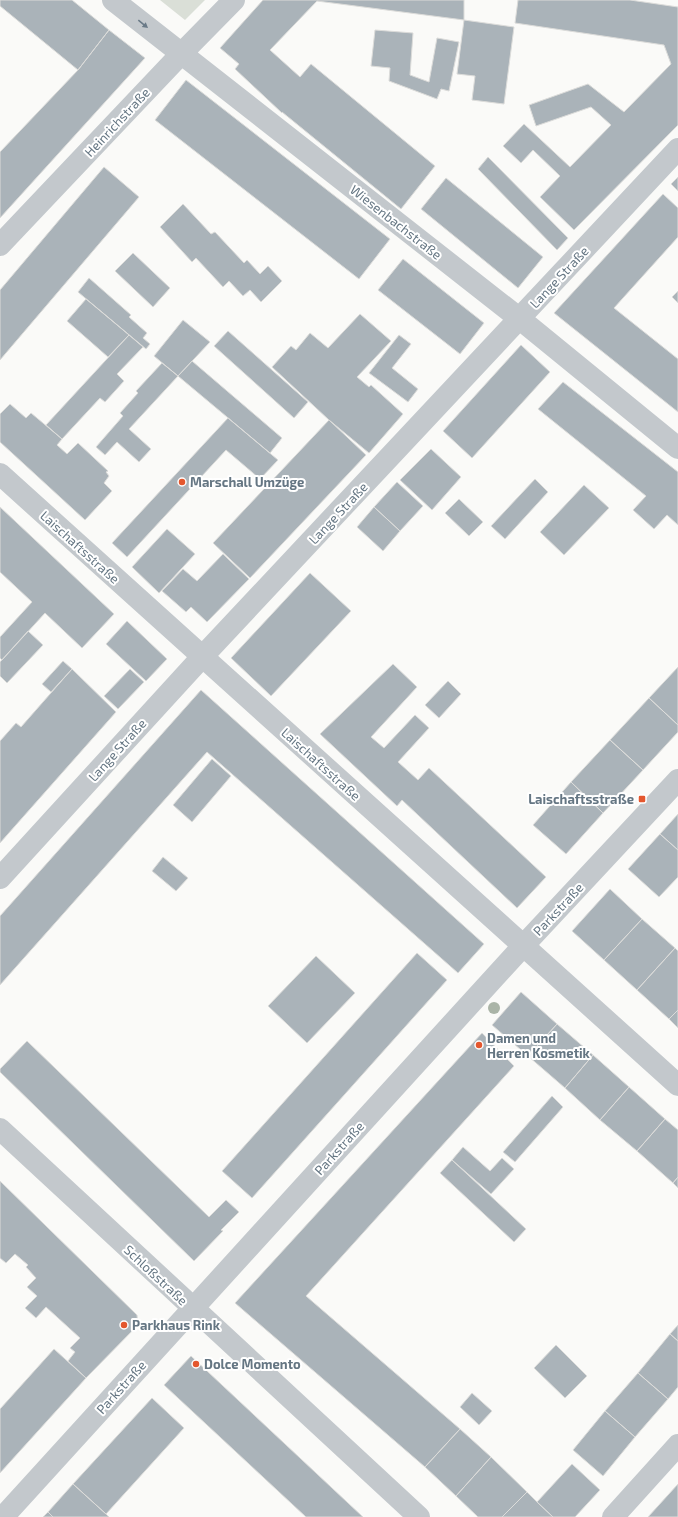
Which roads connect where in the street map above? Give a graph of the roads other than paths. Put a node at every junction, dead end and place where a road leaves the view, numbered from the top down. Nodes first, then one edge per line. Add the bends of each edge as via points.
1 (113, 0) edge
2 (234, 0) edge
3 (181, 54) junction
4 (678, 149) edge
5 (0, 245) edge
6 (520, 319) junction
7 (678, 448) edge
8 (0, 474) edge
9 (202, 657) junction
10 (678, 780) edge
11 (0, 878) edge
12 (523, 946) junction
13 (678, 1085) edge
14 (0, 1129) edge
15 (193, 1308) junction
16 (678, 1445) edge
17 (3, 1517) edge
18 (419, 1517) edge
19 (613, 1517) edge

1 -> 3 street, Wiesenbachstraße
2 - 3 street, Heinrichstraße
3 - 5 street, Heinrichstraße
3 - 6 street, Wiesenbachstraße
4 - 6 street, Lange Straße
6 - 7 street, Wiesenbachstraße
6 - 9 street, Lange Straße
8 - 9 street, Laischaftsstraße
9 - 11 street, Lange Straße
9 - 12 street, Laischaftsstraße
10 - 12 street, Parkstraße
12 - 13 street, Laischaftsstraße
12 - 15 street, Parkstraße
14 - 15 street, Schloßstraße
15 - 17 street, Parkstraße
15 - 18 street, Schloßstraße
16 - 19 street

